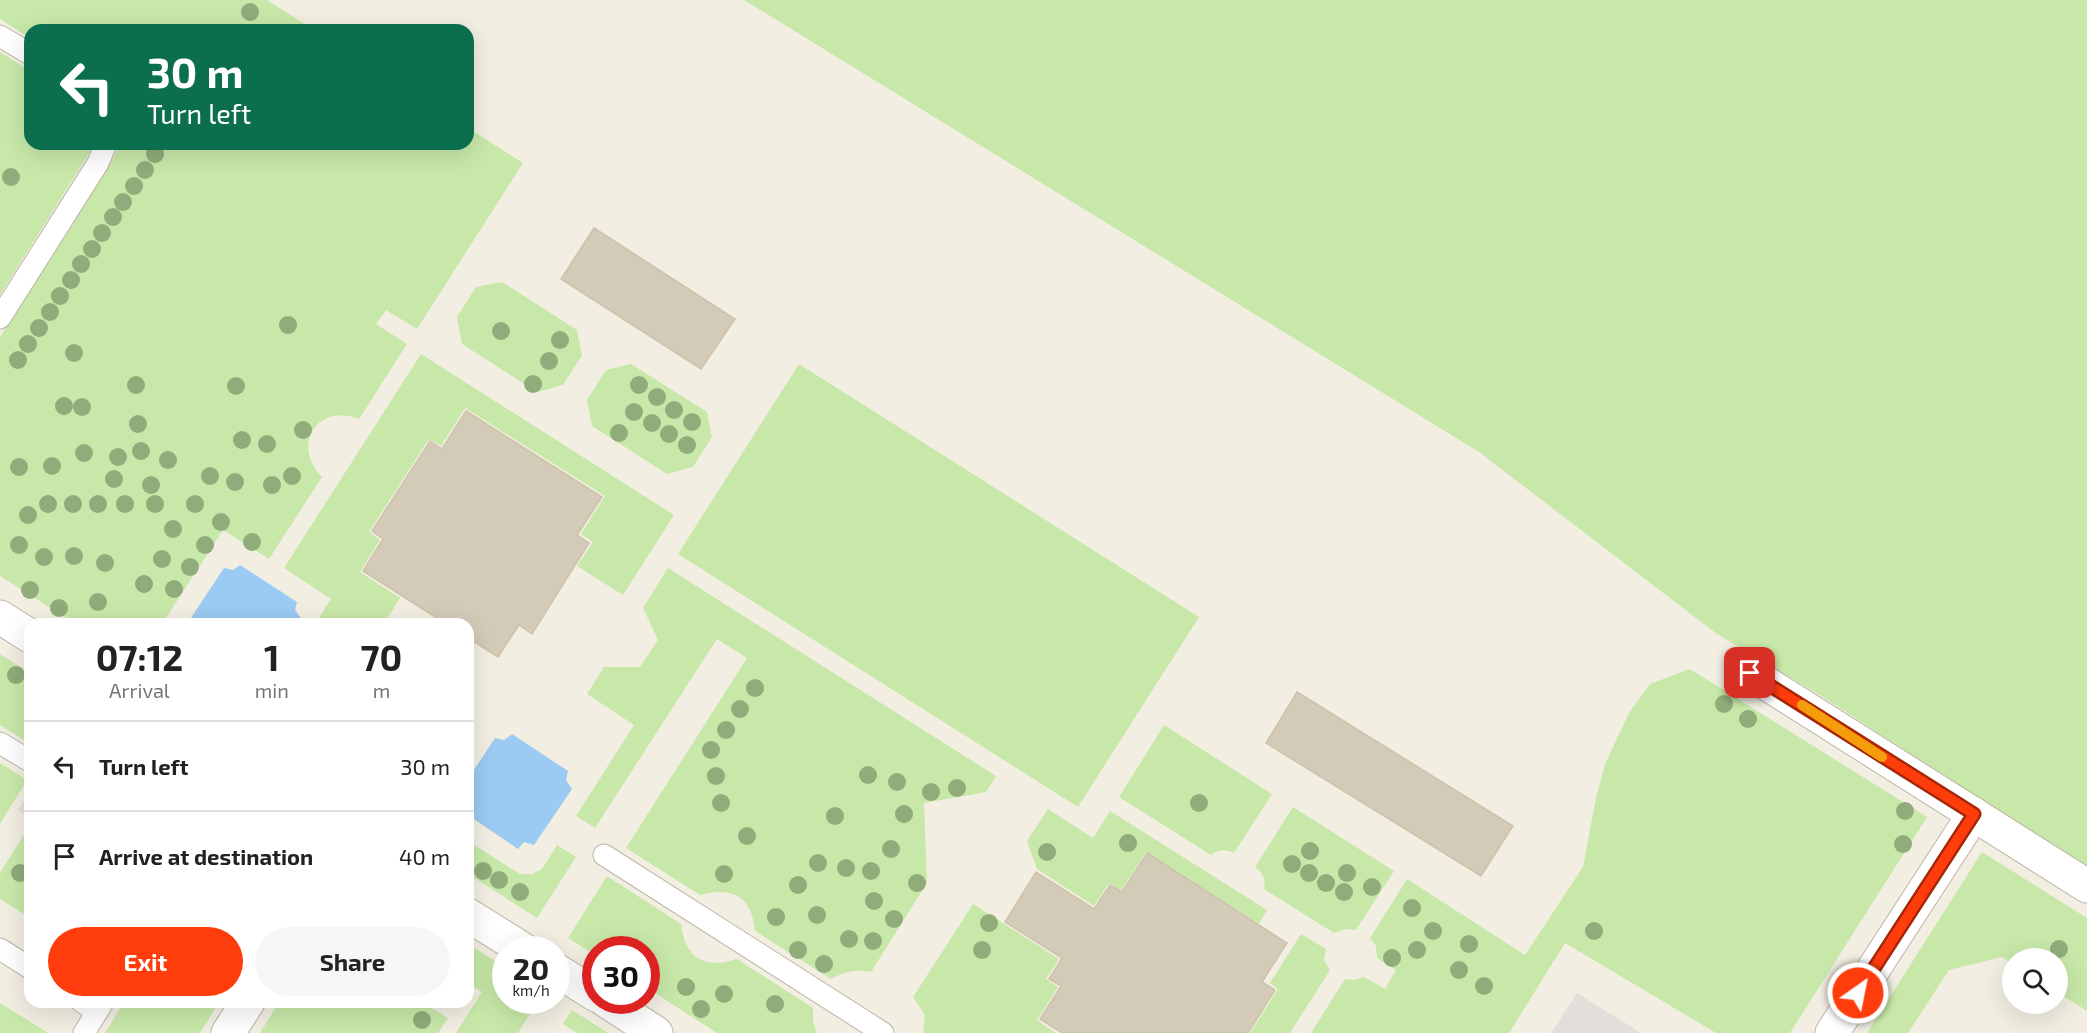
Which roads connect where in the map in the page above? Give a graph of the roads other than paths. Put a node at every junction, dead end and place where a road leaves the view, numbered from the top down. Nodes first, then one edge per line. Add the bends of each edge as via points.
1 (0, 36) edge
2 (24, 50) edge
3 (104, 150) edge
4 (0, 318) edge
5 (0, 617) edge
6 (24, 632) edge
7 (1750, 673) dead end
8 (0, 743) edge
9 (24, 757) edge
10 (1974, 814) junction
11 (604, 855) dead end
12 (2087, 886) edge
13 (474, 919) edge
14 (502, 936) edge
15 (0, 949) edge
16 (24, 964) edge
17 (93, 1008) edge
18 (244, 1008) edge
19 (627, 1014) edge
20 (84, 1033) edge
21 (228, 1033) edge
22 (656, 1033) edge
23 (883, 1033) edge
24 (1832, 1033) edge

1 - 2 lane
3 - 4 lane
5 - 6 street
7 - 10 street
8 - 9 lane
10 - 12 street
10 - 24 street
11 - 23 lane
13 - 14 street
15 - 16 lane
17 - 20 lane
18 - 21 street
19 - 22 street

